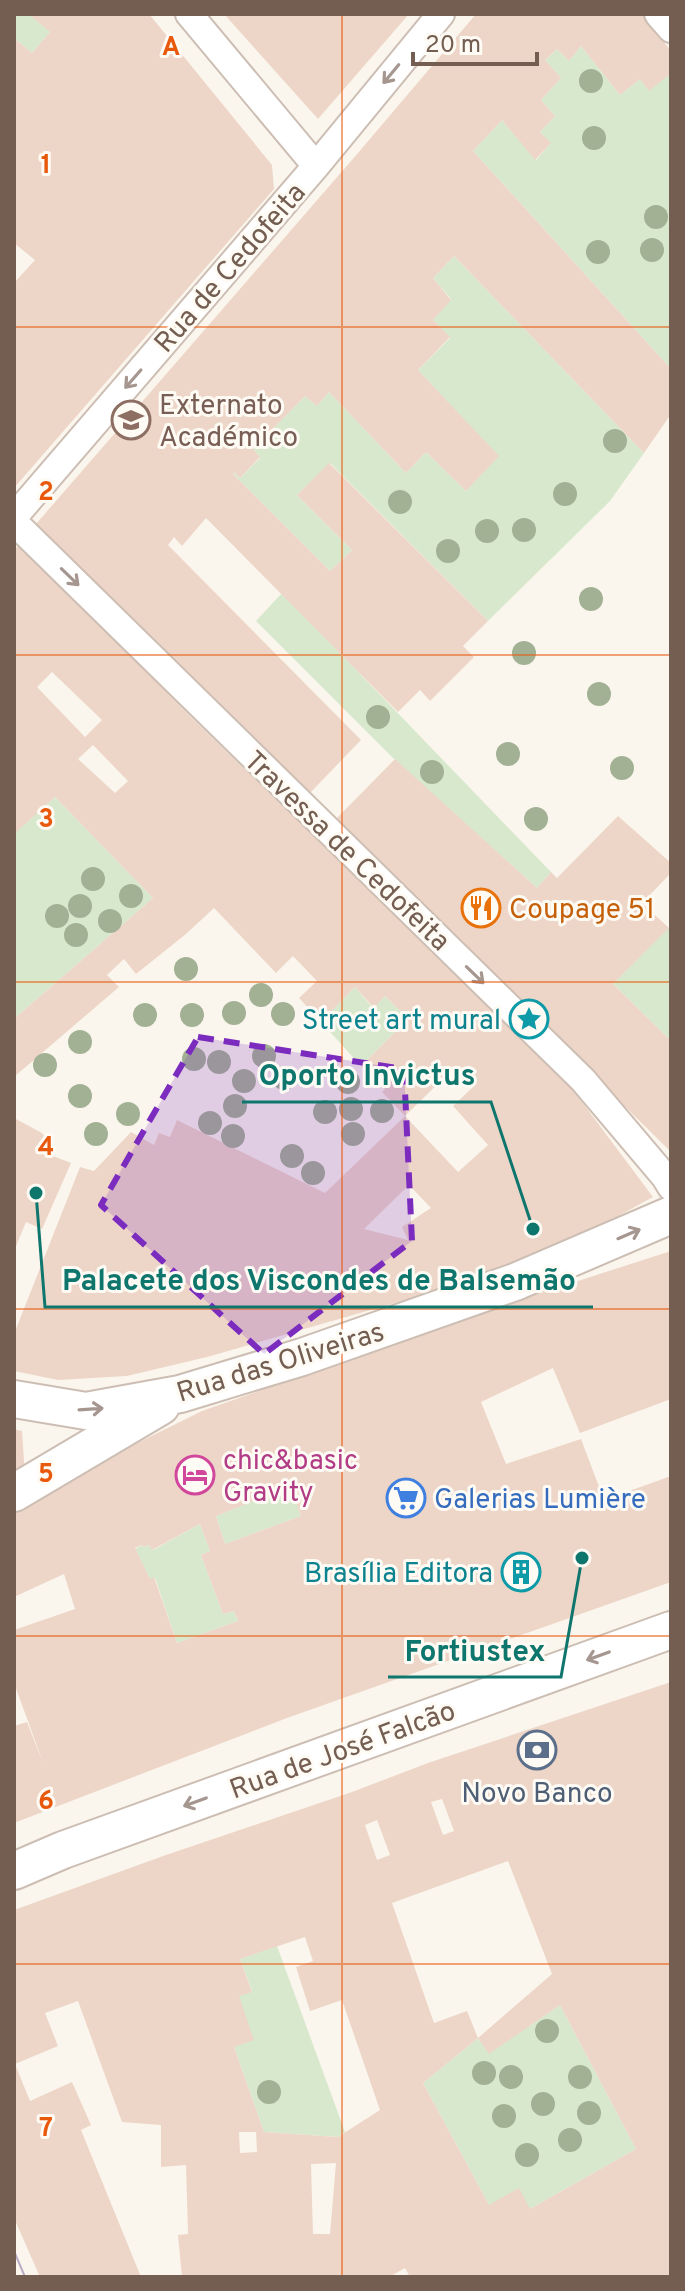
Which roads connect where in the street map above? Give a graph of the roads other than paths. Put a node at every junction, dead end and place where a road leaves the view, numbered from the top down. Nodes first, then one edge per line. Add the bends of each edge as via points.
1 (189, 14) edge
2 (441, 14) edge
3 (658, 14) edge
4 (671, 29) edge
5 (316, 166) junction
6 (14, 520) edge
7 (671, 1187) edge
8 (671, 1215) edge
9 (180, 1394) junction
10 (14, 1399) edge
11 (14, 1493) edge
12 (671, 1630) edge
13 (14, 1871) edge

1 - 5 street
2 -> 5 street, Rua de Cedofeita
3 - 4 street
5 -> 6 street, Rua de Cedofeita
6 -> 7 street, Travessa de Cedofeita via 583,1080
9 -> 8 street, Rua das Oliveiras via 515,1282
10 -> 9 street, Rua das Oliveiras via 86,1411
9 - 11 street
12 -> 13 street, Rua de José Falcão

